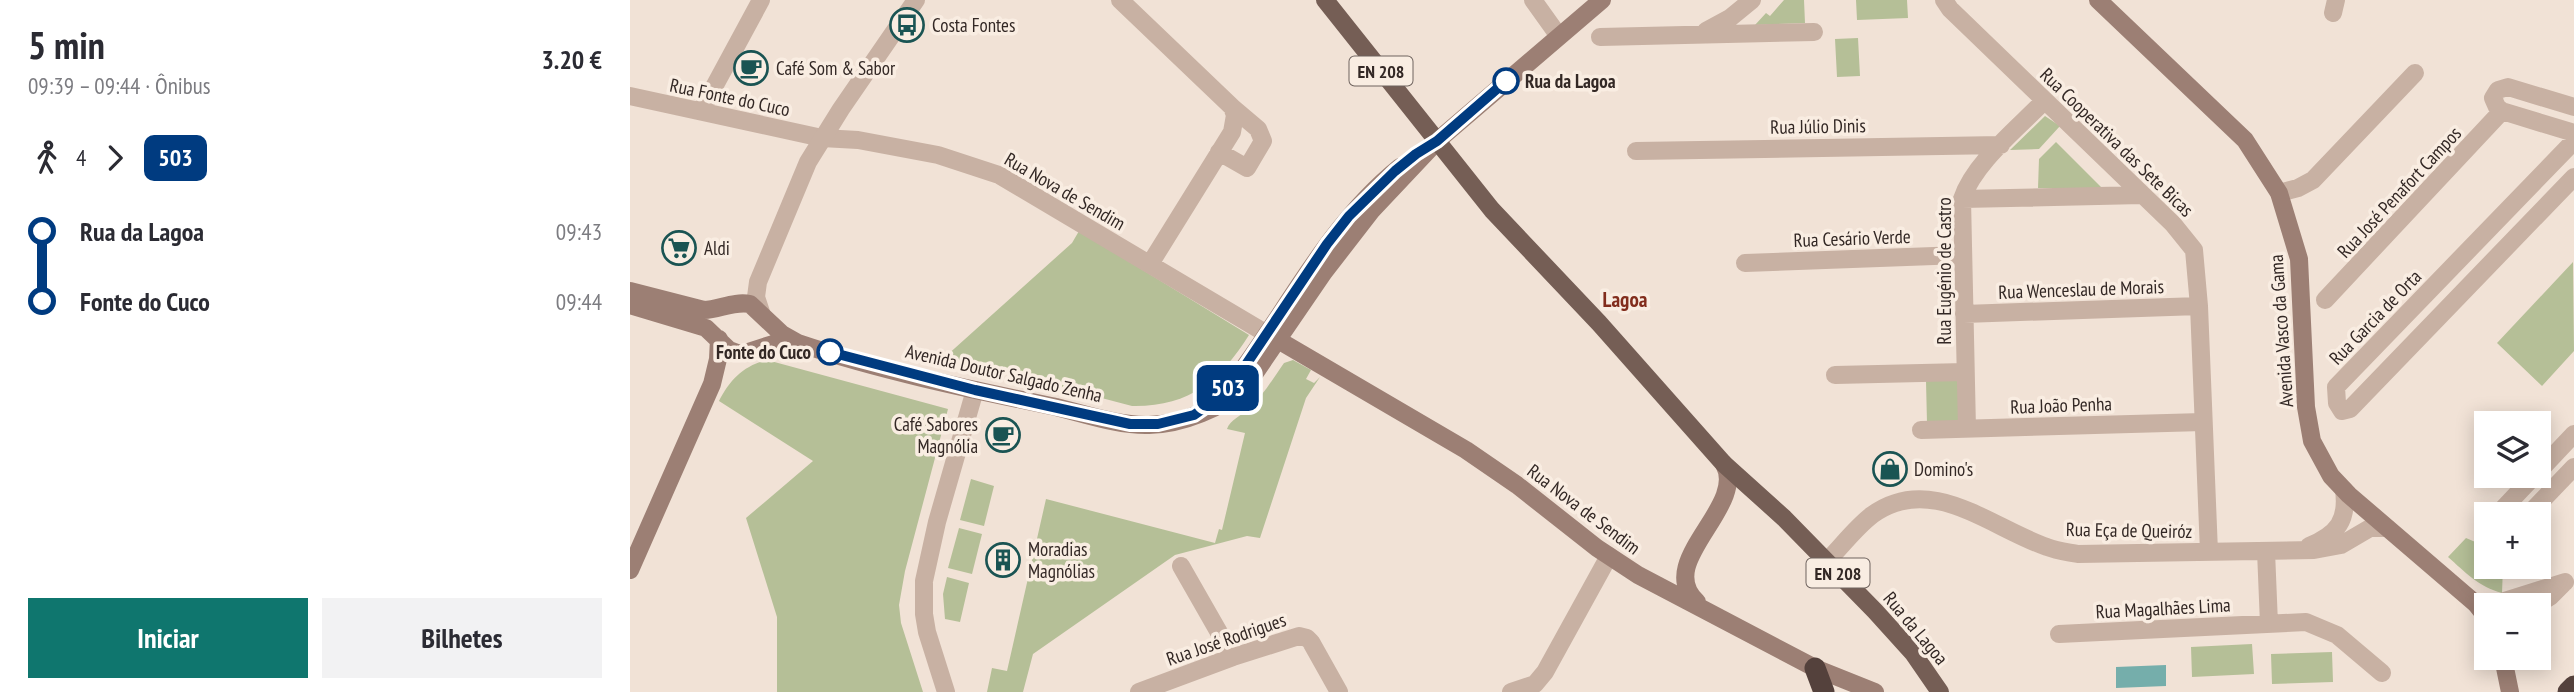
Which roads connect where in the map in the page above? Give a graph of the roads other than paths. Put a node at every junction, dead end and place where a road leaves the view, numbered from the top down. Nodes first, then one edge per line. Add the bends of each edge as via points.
1 (761, 0) edge
2 (916, 0) edge
3 (1120, 0) edge
4 (1325, 0) edge
5 (1533, 0) edge
6 (1602, 0) edge
7 (1752, 0) edge
8 (1944, 0) edge
9 (2098, 0) edge
10 (1814, 32) dead end
11 (1696, 34) junction
12 (1558, 35) junction
13 (1600, 37) dead end
14 (2415, 73) dead end
15 (630, 96) edge
16 (2044, 101) junction
17 (1232, 107) junction
18 (2574, 107) edge
19 (701, 111) junction
20 (2502, 111) junction
21 (2574, 132) edge
22 (822, 138) junction
23 (1437, 141) junction
24 (2574, 141) edge
25 (2001, 145) junction
26 (1636, 151) dead end
27 (1219, 152) junction
28 (2574, 177) edge
29 (2279, 193) junction
30 (2142, 195) junction
31 (1962, 199) junction
32 (1961, 255) junction
33 (1745, 263) dead end
34 (1150, 264) junction
35 (762, 273) junction
36 (636, 300) edge
37 (2325, 300) dead end
38 (730, 305) junction
39 (2199, 306) junction
40 (762, 313) junction
41 (1964, 314) junction
42 (1272, 337) junction
43 (718, 338) junction
44 (806, 345) junction
45 (749, 352) junction
46 (1965, 372) junction
47 (1835, 375) dead end
48 (712, 384) junction
49 (975, 390) junction
50 (2203, 422) junction
51 (1967, 429) junction
52 (1921, 430) dead end
53 (2574, 434) edge
54 (2551, 458) edge
55 (1724, 464) junction
56 (2574, 467) edge
57 (2523, 488) edge
58 (2344, 489) junction
59 (1756, 495) junction
60 (2509, 502) edge
61 (2540, 502) edge
62 (1717, 509) junction
63 (2388, 528) junction
64 (2296, 550) junction
65 (2266, 551) junction
66 (2209, 552) junction
67 (1609, 556) junction
68 (1827, 561) junction
69 (1688, 564) junction
70 (1181, 566) dead end
71 (630, 570) edge
72 (1638, 575) junction
73 (2569, 579) edge
74 (2528, 593) edge
75 (2551, 596) edge
76 (2474, 604) edge
77 (1717, 616) junction
78 (2269, 624) junction
79 (2059, 634) dead end
80 (1233, 657) junction
81 (1815, 668) junction
82 (2505, 670) edge
83 (2382, 673) dead end
84 (2574, 686) edge
85 (1935, 689) edge
86 (2509, 690) edge
87 (946, 692) edge
88 (1139, 692) edge
89 (1339, 692) edge
90 (1511, 692) edge
91 (1824, 692) edge
92 (1875, 692) edge
93 (2568, 692) edge

1 - 19 street
2 - 22 street
3 - 17 street
4 - 23 main road, Rua da Lagoa / EN 208
5 - 12 street
6 - 12 main road, Avenida Doutor Salgado Zenha
7 - 11 street via 1719,25
8 - 16 street, Rua Cooperativa das Sete Bicas
9 - 29 main road, Avenida Vasco da Gama via 2245,140
10 - 11 street
11 - 13 street
12 - 23 main road, Avenida Doutor Salgado Zenha
14 - 29 street via 2313,180
15 - 19 street, Rua Fonte do Cuco
16 - 25 street, Rua Eugénio de Castro
16 - 30 street, Rua Cooperativa das Sete Bicas
17 - 27 street via 1235,124
17 - 27 street via 1258,130 1263,141 1247,168
18 - 20 street via 2508,87 2493,98
19 - 22 street, Rua Fonte do Cuco
20 - 21 street
20 - 37 street, Rua José Penafort Campos
22 - 34 street, Rua Nova de Sendim via 915,150 999,175
22 - 35 street
23 - 42 main road, Avenida Doutor Salgado Zenha via 1355,230
23 - 55 main road, Rua da Lagoa / EN 208 via 1492,210
24 - 28 street, Rua Garcia de Orta via 2336,387 2342,411 2350,409
25 - 26 street, Rua Júlio Dinis
25 - 31 street, Rua Eugénio de Castro via 1976,172
27 - 34 street
29 - 58 main road, Avenida Vasco da Gama via 2299,259 2306,407 2312,442
30 - 31 street
30 - 39 street, Rua Cooperativa das Sete Bicas via 2194,250
31 - 32 street, Rua Eugénio de Castro
32 - 33 street, Rua Cesário Verde
32 - 41 street, Rua Eugénio de Castro
34 - 42 street, Rua Nova de Sendim
35 - 38 street via 751,291
35 - 40 street via 756,297
36 - 38 main road, Avenida Doutor Salgado Zenha via 704,310
36 - 43 main road, Avenida Doutor Salgado Zenha via 706,328
38 - 40 main road, Avenida Doutor Salgado Zenha via 750,304
38 - 43 main road via 717,320
39 - 41 street, Rua Wenceslau de Morais
39 - 50 street, Rua Cooperativa das Sete Bicas
40 - 44 main road, Avenida Doutor Salgado Zenha via 782,334
40 - 45 main road via 765,338
41 - 46 street, Rua Eugénio de Castro
42 - 49 main road, Avenida Doutor Salgado Zenha via 1256,374 1242,390 1194,415 1158,424 1130,424
42 - 67 main road, Rua Nova de Sendim via 1466,450
43 - 45 main road, Avenida Doutor Salgado Zenha via 729,350
43 - 48 main road
44 - 45 main road, Avenida Doutor Salgado Zenha via 773,344
44 - 49 main road, Avenida Doutor Salgado Zenha
45 - 48 main road via 725,368
46 - 47 street
46 - 51 street, Rua Eugénio de Castro
48 - 71 main road
49 - 87 street via 924,580 927,632
50 - 51 street, Rua João Penha
50 - 66 street, Rua Cooperativa das Sete Bicas
51 - 52 street, Rua João Penha
53 - 54 street
55 - 59 main road, Rua da Lagoa / EN 208
55 - 62 main road via 1728,483
56 - 61 street
57 - 60 street
58 - 63 main road, Avenida Vasco da Gama
58 - 64 street, Rua Eça de Queiróz via 2344,517 2337,527 2327,538
59 - 62 main road via 1749,491 1737,494
59 - 68 main road, Rua da Lagoa / EN 208
62 - 69 main road
63 - 64 street, Rua Eça de Queiróz via 2370,528 2341,545
63 - 76 main road, Avenida Vasco da Gama
64 - 65 street, Rua Eça de Queiróz
65 - 66 street, Rua Eça de Queiróz
65 - 78 street
66 - 68 street, Rua Eça de Queiróz via 2078,554 2047,547 1989,518 1921,498 1872,515
67 - 72 main road, Rua Nova de Sendim
67 - 90 street via 1545,672 1535,684
68 - 85 main road, Rua da Lagoa / EN 208 via 1913,653
69 - 72 main road via 1665,582
69 - 77 main road via 1686,590
70 - 80 street
72 - 77 main road, Rua Nova de Sendim
73 - 74 street
73 - 75 street
77 - 81 main road, Rua Nova de Sendim
78 - 79 street, Rua Magalhães Lima
78 - 83 street, Rua Magalhães Lima via 2315,624 2337,635
80 - 88 street, Rua José Rodrigues
80 - 89 street, Rua José Rodrigues via 1303,636
81 - 91 highway
81 - 92 main road, Rua Nova de Sendim
82 - 86 main road
84 - 93 highway

